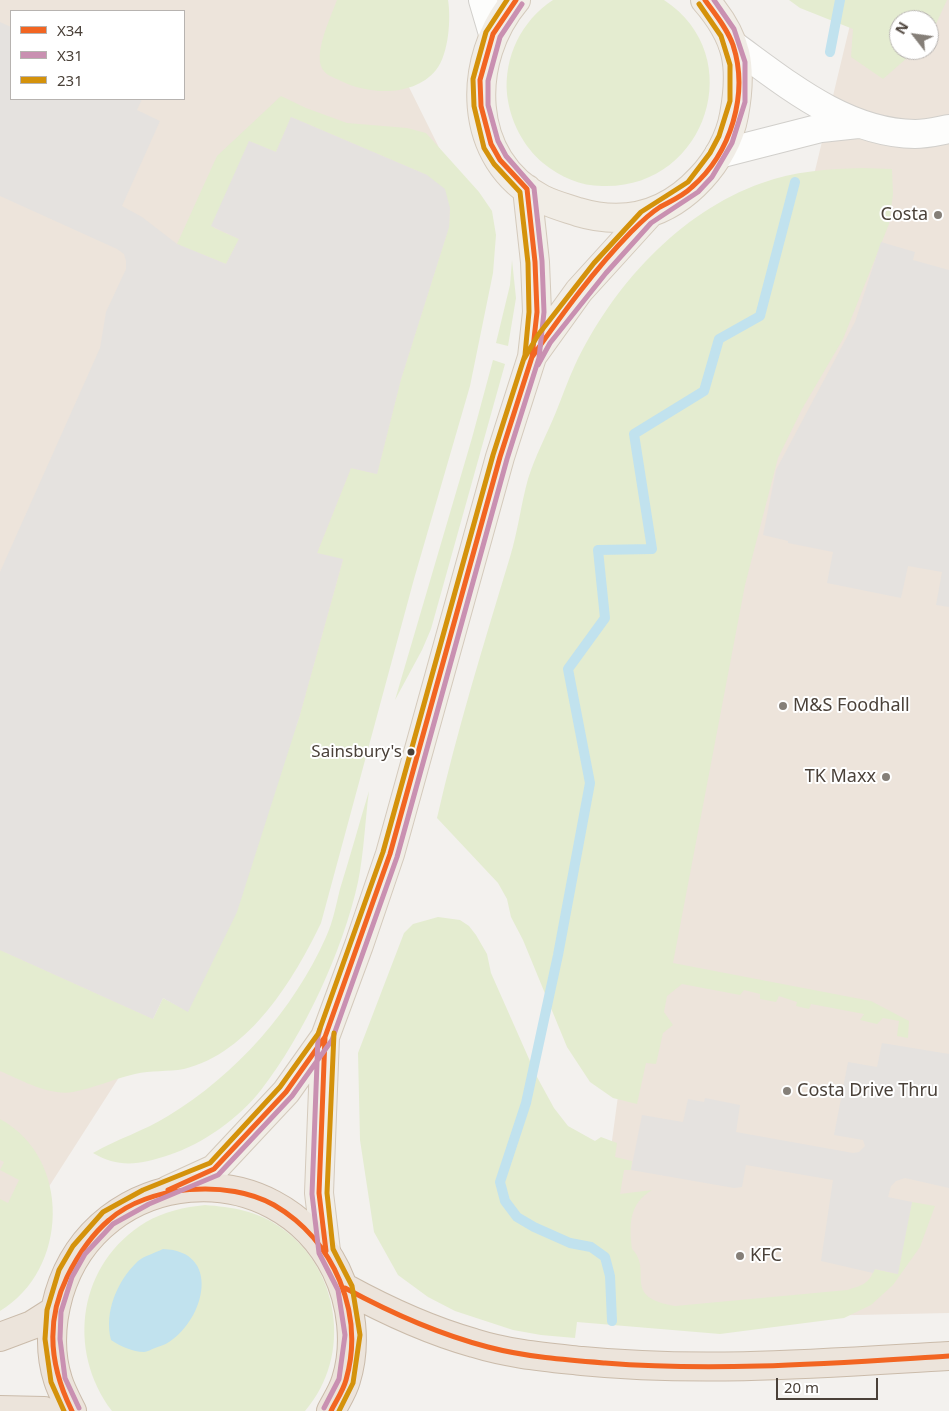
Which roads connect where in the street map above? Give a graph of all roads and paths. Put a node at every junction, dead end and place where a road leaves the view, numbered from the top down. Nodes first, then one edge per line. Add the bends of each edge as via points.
1 (482, 0) edge
2 (516, 0) edge
3 (705, 0) edge
4 (493, 34) junction
5 (733, 45) junction
6 (858, 124) junction
7 (949, 129) edge
8 (719, 154) junction
9 (527, 189) junction
10 (649, 214) junction
11 (532, 357) junction
12 (325, 1036) junction
13 (168, 1190) junction
14 (326, 1250) junction
15 (345, 1288) junction
16 (54, 1311) junction
17 (0, 1337) edge
18 (949, 1356) edge
19 (0, 1410) edge
20 (44, 1411) edge
21 (72, 1411) edge
22 (331, 1411) edge

1 - 4 street
2 - 4 main road
3 - 5 main road via 718,16
4 - 9 main road via 480,80 484,123 500,160
5 - 6 street via 790,86
5 - 8 main road via 740,81 733,122
6 - 7 street via 916,134
6 - 8 street via 821,128
8 - 10 main road via 692,188
9 - 10 main road via 542,199 599,218
9 - 11 main road via 537,312
10 - 11 main road via 579,291
11 - 12 main road via 500,457 390,854
12 - 13 main road via 286,1092 214,1169
12 - 14 main road via 319,1193
13 - 14 highway via 212,1186 256,1195 296,1218
13 - 16 highway via 146,1197 108,1218 79,1250 65,1274
14 - 15 highway
15 - 18 highway via 388,1312 431,1330 527,1356 620,1365 718,1367
15 - 22 highway via 353,1334 346,1381
16 - 17 highway via 32,1325
16 - 21 highway via 52,1339 58,1380
19 - 20 highway

